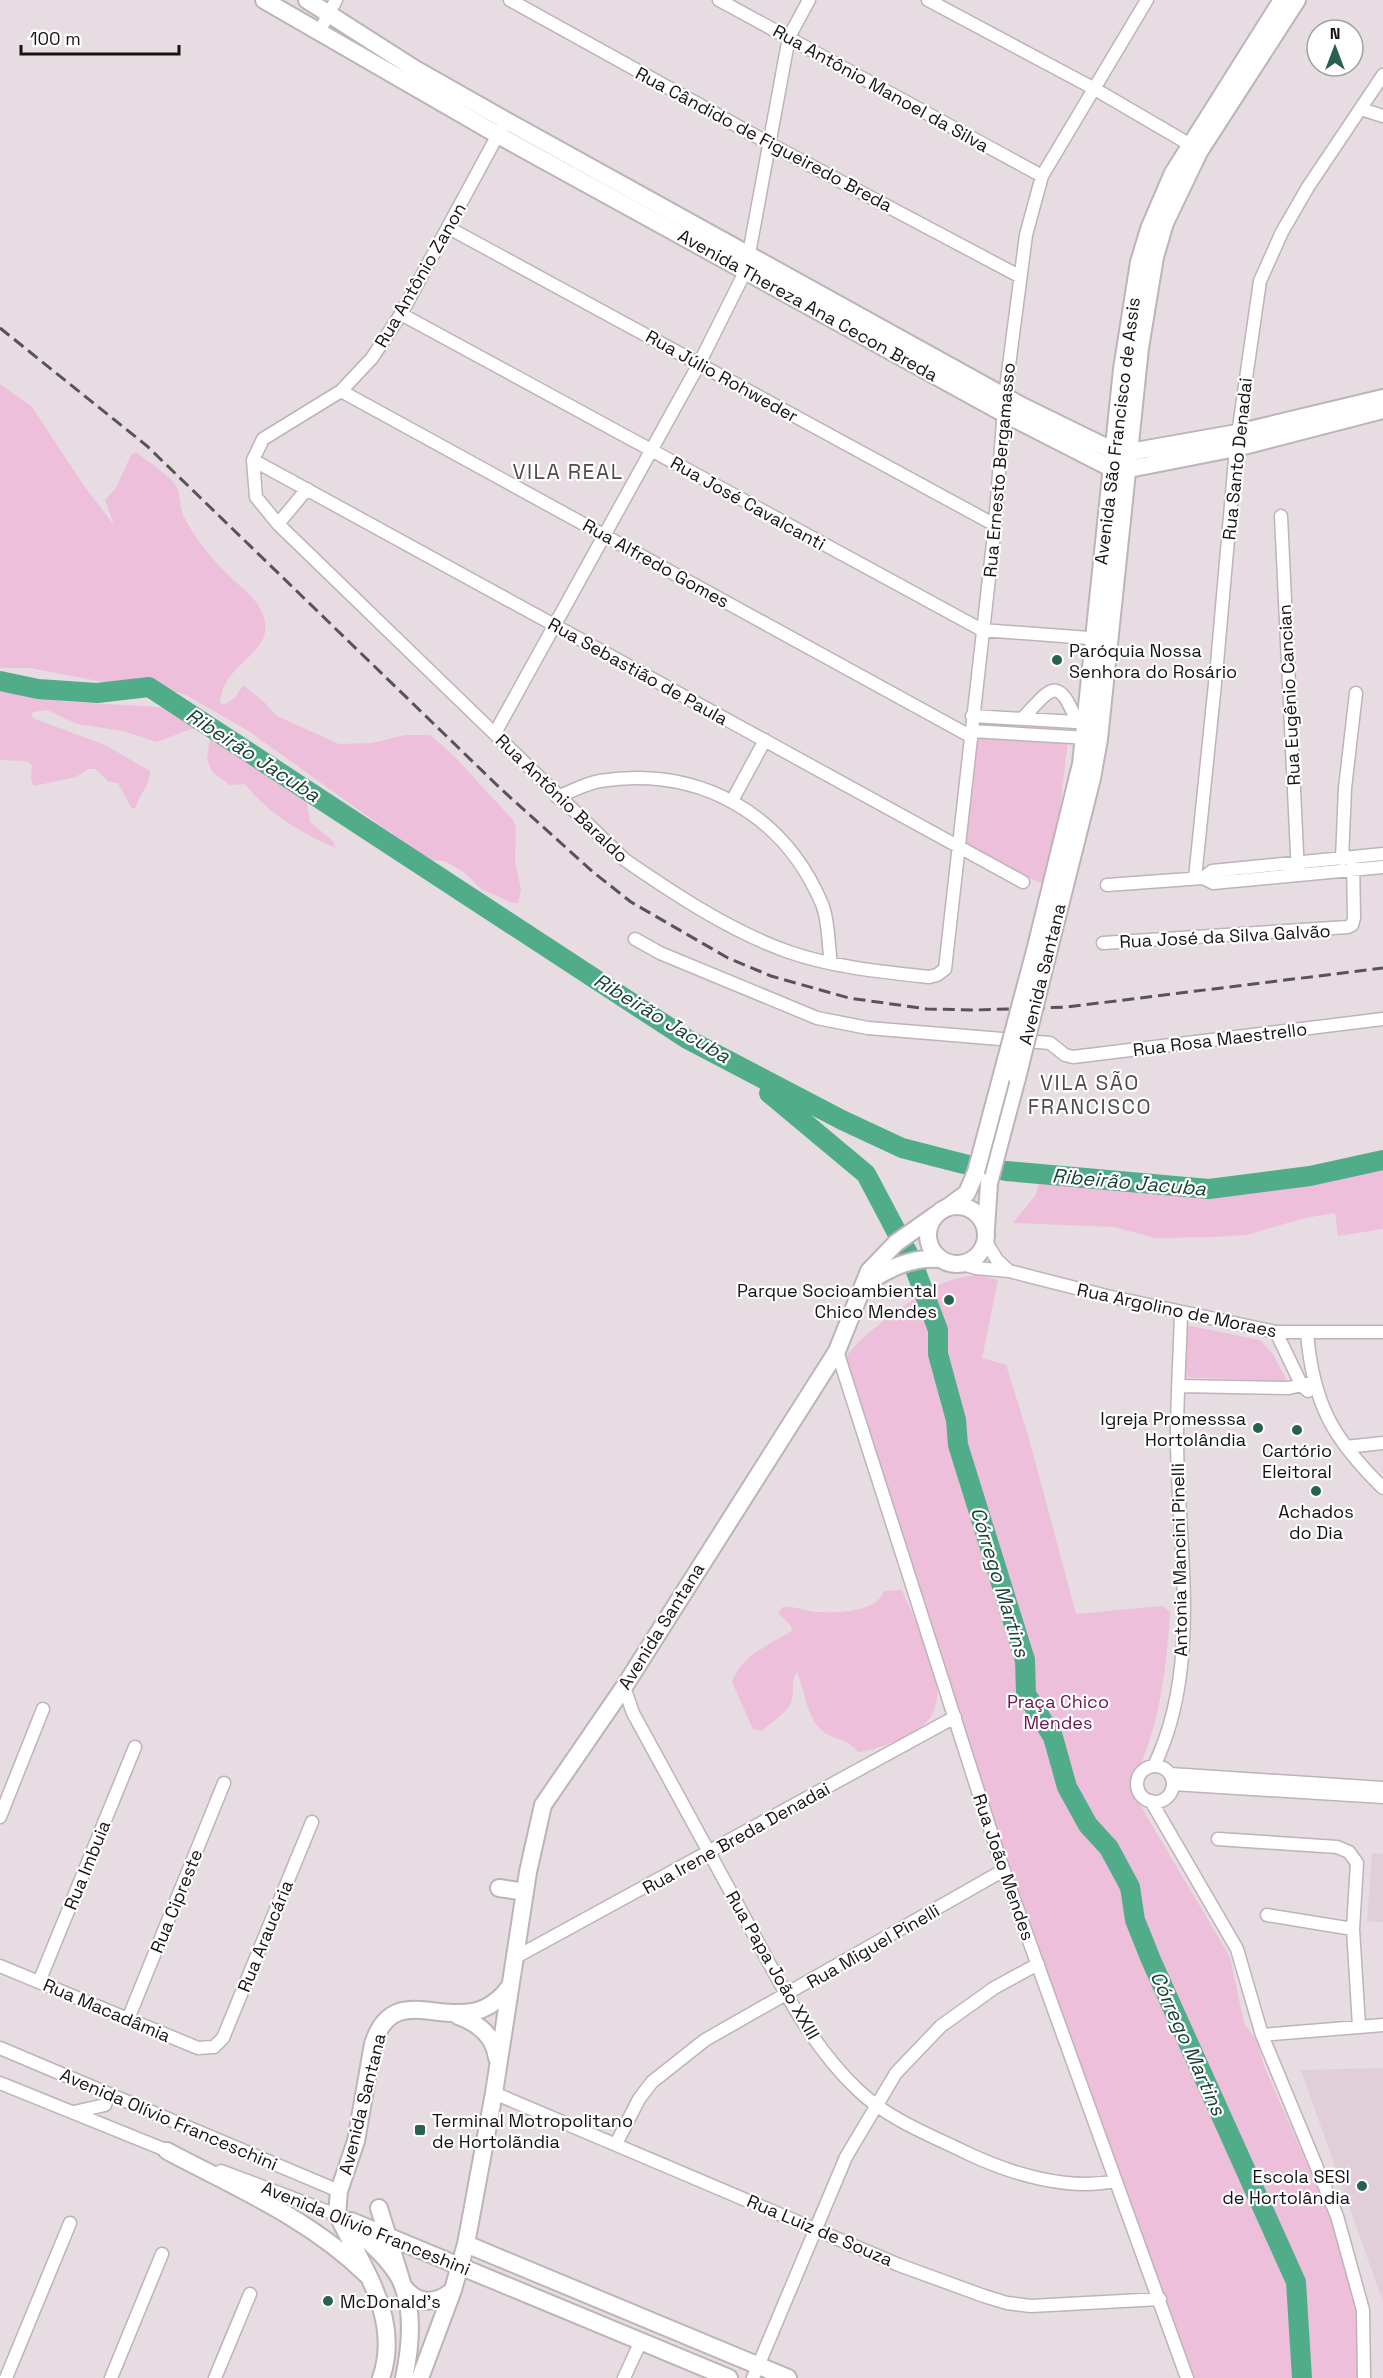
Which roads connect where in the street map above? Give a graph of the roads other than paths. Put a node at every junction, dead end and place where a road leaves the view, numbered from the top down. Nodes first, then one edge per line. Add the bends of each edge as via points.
1 (264, 0) edge
2 (307, 0) edge
3 (510, 0) edge
4 (719, 0) edge
5 (809, 0) edge
6 (928, 0) edge
7 (1282, 0) edge
8 (1298, 0) edge
9 (1141, 2) edge
10 (333, 6) edge
11 (319, 32) junction
12 (789, 37) junction
13 (1383, 75) edge
14 (1093, 88) junction
15 (1361, 109) junction
16 (1383, 116) edge
17 (502, 128) junction
18 (770, 144) junction
19 (1189, 144) junction
20 (1042, 176) junction
21 (449, 228) junction
22 (749, 253) junction
23 (746, 270) junction
24 (1019, 276) junction
25 (401, 314) junction
26 (699, 364) junction
27 (341, 392) junction
28 (1383, 398) edge
29 (1004, 405) junction
30 (1383, 410) edge
31 (1236, 440) junction
32 (650, 450) junction
33 (1122, 451) junction
34 (253, 460) junction
35 (1121, 469) junction
36 (307, 489) junction
37 (1281, 516) dead end
38 (278, 524) junction
39 (995, 525) junction
40 (605, 535) junction
41 (555, 626) junction
42 (982, 630) junction
43 (1102, 639) junction
44 (1356, 693) dead end
45 (972, 716) junction
46 (1022, 718) junction
47 (1089, 729) junction
48 (495, 733) junction
49 (971, 733) junction
50 (765, 740) junction
51 (557, 797) junction
52 (732, 799) junction
53 (958, 847) junction
54 (1383, 854) edge
55 (1350, 862) junction
56 (1383, 867) edge
57 (1297, 868) junction
58 (1199, 878) junction
59 (1023, 882) dead end
60 (1107, 885) dead end
61 (1055, 894) joint
62 (635, 939) dead end
63 (1103, 943) dead end
64 (831, 963) junction
65 (945, 969) joint
66 (1383, 1019) edge
67 (983, 1174) junction
68 (943, 1211) junction
69 (986, 1236) junction
70 (940, 1259) junction
71 (962, 1264) junction
72 (1009, 1271) junction
73 (865, 1284) junction
74 (1181, 1313) junction
75 (1276, 1332) junction
76 (1383, 1332) edge
77 (1307, 1334) junction
78 (837, 1351) junction
79 (1308, 1384) junction
80 (1180, 1386) junction
81 (1383, 1443) edge
82 (1346, 1447) junction
83 (1383, 1488) edge
84 (624, 1687) junction
85 (614, 1701) junction
86 (44, 1709) dead end
87 (633, 1713) junction
88 (955, 1717) junction
89 (135, 1747) dead end
90 (1154, 1766) junction
91 (1171, 1779) junction
92 (224, 1784) dead end
93 (1383, 1788) edge
94 (1383, 1797) edge
95 (1151, 1801) junction
96 (0, 1816) edge
97 (312, 1822) dead end
98 (1218, 1839) dead end
99 (709, 1853) junction
100 (1004, 1870) junction
101 (499, 1888) dead end
102 (525, 1893) junction
103 (1267, 1915) dead end
104 (1353, 1929) junction
105 (516, 1957) junction
106 (1038, 1964) junction
107 (0, 1966) edge
108 (39, 1982) junction
109 (510, 1986) junction
110 (787, 1995) junction
111 (455, 2014) junction
112 (128, 2019) junction
113 (1383, 2025) edge
114 (1359, 2026) junction
115 (1262, 2034) junction
116 (214, 2047) joint
117 (0, 2048) edge
118 (497, 2071) junction
119 (0, 2083) edge
120 (494, 2093) junction
121 (109, 2094) junction
122 (877, 2106) junction
123 (73, 2112) junction
124 (616, 2144) junction
125 (167, 2151) junction
126 (1116, 2181) junction
127 (339, 2191) junction
128 (379, 2208) dead end
129 (337, 2215) junction
130 (70, 2223) dead end
131 (814, 2227) junction
132 (390, 2237) junction
133 (466, 2244) junction
134 (162, 2254) dead end
135 (460, 2265) junction
136 (367, 2275) junction
137 (403, 2286) junction
138 (453, 2290) junction
139 (250, 2294) dead end
140 (1160, 2299) junction
141 (640, 2343) junction
142 (756, 2372) edge
143 (6, 2378) edge
144 (111, 2378) edge
145 (215, 2378) edge
146 (381, 2378) edge
147 (405, 2378) edge
148 (420, 2378) edge
149 (624, 2378) edge
150 (729, 2378) edge
151 (788, 2378) edge
152 (1187, 2378) edge
153 (1364, 2378) edge

1 - 11 main road, Avenida Thereza Ana Cecon Breda
2 - 10 main road, Avenida Thereza Ana Cecon Breda
3 - 18 street, Rua Cândido de Figueiredo Breda
4 - 12 street, Rua Antônio Manoel da Silva
5 - 12 street
6 - 14 street
7 - 19 main road, Avenida São Francisco de Assis
8 - 33 main road, Avenida São Francisco de Assis via 1199,152 1165,223 1146,303
9 - 14 street, Rua Ernesto Bergamasso
10 - 11 street
10 - 17 main road, Avenida Thereza Ana Cecon Breda via 415,69
11 - 17 main road, Avenida Thereza Ana Cecon Breda
12 - 18 street
12 - 20 street, Rua Antônio Manoel da Silva
13 - 15 street, Rua Santo Denadai
14 - 19 street
14 - 20 street, Rua Ernesto Bergamasso
15 - 16 street
15 - 31 street, Rua Santo Denadai via 1308,187 1260,281
17 - 21 street, Rua Antônio Zanon
17 - 22 main road, Avenida Thereza Ana Cecon Breda
17 - 23 main road, Avenida Thereza Ana Cecon Breda
18 - 22 street
18 - 24 street, Rua Cândido de Figueiredo Breda
19 - 33 main road, Avenida São Francisco de Assis via 1149,229 1139,262 1127,328
20 - 24 street, Rua Ernesto Bergamasso
21 - 25 street, Rua Antônio Zanon
21 - 26 street, Rua Júlio Rohweder
22 - 23 street
22 - 29 main road, Avenida Thereza Ana Cecon Breda
23 - 26 street
23 - 29 main road, Avenida Thereza Ana Cecon Breda
24 - 29 street, Rua Ernesto Bergamasso
25 - 27 street, Rua Antônio Zanon via 372,358
25 - 32 street, Rua José Cavalcanti
26 - 32 street
26 - 39 street, Rua Júlio Rohweder
27 - 34 street, Rua Antônio Zanon via 263,439
27 - 40 street, Rua Alfredo Gomes
28 - 31 main road
29 - 33 main road, Avenida Thereza Ana Cecon Breda
29 - 35 main road, Avenida Thereza Ana Cecon Breda
29 - 39 street, Rua Ernesto Bergamasso
30 - 31 main road
31 - 33 main road
31 - 35 main road
31 - 58 street, Rua Santo Denadai
32 - 40 street
32 - 42 street, Rua José Cavalcanti
33 - 35 main road, Avenida São Francisco de Assis
34 - 36 street, Rua Sebastião de Paula
34 - 38 street, Rua Antônio Baraldo via 256,497
35 - 43 main road, Avenida São Francisco de Assis
36 - 38 street
36 - 41 street, Rua Sebastião de Paula
37 - 57 street, Rua Eugênio Cancian
38 - 48 street, Rua Antônio Baraldo
39 - 42 street, Rua Ernesto Bergamasso
40 - 41 street
40 - 49 street, Rua Alfredo Gomes
41 - 48 street
41 - 50 street, Rua Sebastião de Paula
42 - 43 street, Rua José Cavalcanti
42 - 45 street, Rua Ernesto Bergamasso
43 - 47 main road, Avenida São Francisco de Assis
44 - 55 street, Rua José da Silva Galvão via 1345,788
45 - 46 street
45 - 49 street, Rua Ernesto Bergamasso
46 - 47 street
46 - 47 street via 1043,694 1055,690 1064,693
47 - 49 street
47 - 61 main road, Avenida São Francisco de Assis
48 - 51 street, Rua Antônio Baraldo
49 - 53 street, Rua Ernesto Bergamasso
50 - 52 street
50 - 53 street, Rua Sebastião de Paula
51 - 52 street via 598,781 645,777 686,783
51 - 64 street, Rua Antônio Baraldo via 625,860 678,897 789,952
52 - 64 street via 762,819 797,860 823,906
53 - 59 street, Rua Sebastião de Paula
53 - 65 street, Rua Ernesto Bergamasso
54 - 55 street
55 - 56 street
55 - 57 street
55 - 57 street
55 - 63 street, Rua José da Silva Galvão via 1354,918 1352,925 1343,929
57 - 58 street via 1213,883
58 - 60 street
61 - 67 main road, Avenida Santana, bridge
62 - 66 street, Rua Rosa Maestrello via 816,1018 918,1034 1050,1043 1073,1057
64 - 65 street, Rua Antônio Baraldo via 929,977
67 - 68 main road, Avenida Santana via 967,1193
67 - 69 main road, Avenida Santana
68 - 69 main road via 969,1208 980,1217
68 - 70 main road via 930,1223 928,1234 930,1246
68 - 73 main road, Avenida Santana via 901,1239 874,1265
69 - 71 main road via 978,1256
69 - 72 street via 993,1255
70 - 71 main road
70 - 73 main road via 911,1261
71 - 72 street, Rua Argolino de Moraes
72 - 74 street, Rua Argolino de Moraes
73 - 78 main road, Avenida Santana
74 - 75 street, Rua Argolino de Moraes
74 - 80 street, Antonia Mancini Pinelli
75 - 77 street, Rua Argolino de Moraes
75 - 79 street
76 - 77 street, Rua Argolino de Moraes
77 - 79 street
78 - 84 main road, Avenida Santana
78 - 88 street, Rua João Mendes
79 - 80 street
79 - 82 street
80 - 90 street, Antonia Mancini Pinelli via 1177,1436 1183,1638 1177,1699 1166,1742
81 - 82 street
82 - 83 street
84 - 85 main road, Avenida Santana
84 - 87 street, Rua Papa João XXIII
85 - 87 street, Rua Papa João XXIII
85 - 102 main road, Avenida Santana via 543,1805
86 - 96 street
87 - 99 street, Rua Papa João XXIII
88 - 99 street, Rua Irene Breda Denadai
88 - 100 street, Rua João Mendes
89 - 108 street, Rua Imbuia
90 - 91 street via 1166,1769
90 - 95 street via 1143,1771 1138,1782 1140,1794
91 - 93 street
91 - 94 street
91 - 95 street via 1166,1798
92 - 112 street, Rua Cipreste
95 - 115 street via 1237,1949
97 - 116 street, Rua Araucária via 224,2038
98 - 104 street via 1337,1847 1349,1852 1357,1863
99 - 105 street, Rua Irene Breda Denadai
99 - 110 street, Rua Papa João XXIII
100 - 106 street, Rua João Mendes
100 - 110 street, Rua Miguel Pinelli
101 - 102 main road
102 - 105 main road, Avenida Santana
103 - 104 street
104 - 114 street
105 - 109 main road, Avenida Santana
106 - 122 street via 941,2026 896,2073
106 - 126 street, Rua João Mendes
107 - 108 street, Rua Macadâmia
108 - 112 street, Rua Macadâmia
109 - 111 main road, Avenida Santana via 491,2007
109 - 118 main road, Avenida Santana
110 - 122 street, Rua Papa João XXIII via 835,2067
110 - 124 street, Rua Miguel Pinelli via 705,2040 660,2075 639,2099
111 - 118 main road, Avenida Santana via 480,2026 489,2036 496,2053
111 - 127 main road, Avenida Santana via 410,2010 396,2013 377,2031 356,2141
112 - 116 street, Rua Macadâmia via 198,2048
113 - 114 street
114 - 115 street
115 - 153 street via 1337,2216 1363,2310
117 - 121 street, Avenida Olívio Franceschini
118 - 120 main road, Avenida Santana
119 - 123 street, Avenida Olívio Franceshini
120 - 124 street, Rua Luiz de Souza
120 - 133 main road, Avenida Santana
121 - 123 street via 105,2105
121 - 127 street, Avenida Olívio Franceschini
122 - 126 street, Rua Papa João XXIII via 989,2163 1069,2183 1099,2185
122 - 131 street via 846,2157
123 - 125 street, Avenida Olívio Franceshini
124 - 131 street, Rua Luiz de Souza
125 - 129 street, Avenida Olívio Franceshini
125 - 136 main road via 308,2226
126 - 140 street, Rua João Mendes
127 - 129 main road, Avenida Santana
128 - 132 main road
129 - 132 main road, Avenida Olívio Franceshini
129 - 136 main road
129 - 137 main road via 368,2242
130 - 143 street
131 - 140 street, Rua Luiz de Souza via 899,2265 1007,2303 1031,2306
131 - 142 street
132 - 135 main road, Avenida Olívio Franceshini
132 - 137 main road
133 - 135 main road, Avenida Santana
133 - 142 main road, Avenida Olívio Franceshini
134 - 144 street
135 - 138 main road, Avenida Santana
135 - 141 main road, Avenida Olívio Franceshini
136 - 146 main road via 386,2326 387,2349
137 - 138 main road via 409,2294 427,2302 437,2301
137 - 147 main road via 410,2334
138 - 148 main road, Avenida Santana
139 - 145 street
140 - 152 street, Rua João Mendes
141 - 149 street
141 - 150 main road, Avenida Olívio Franceshini
142 - 151 main road, Avenida Olívio Franceshini

